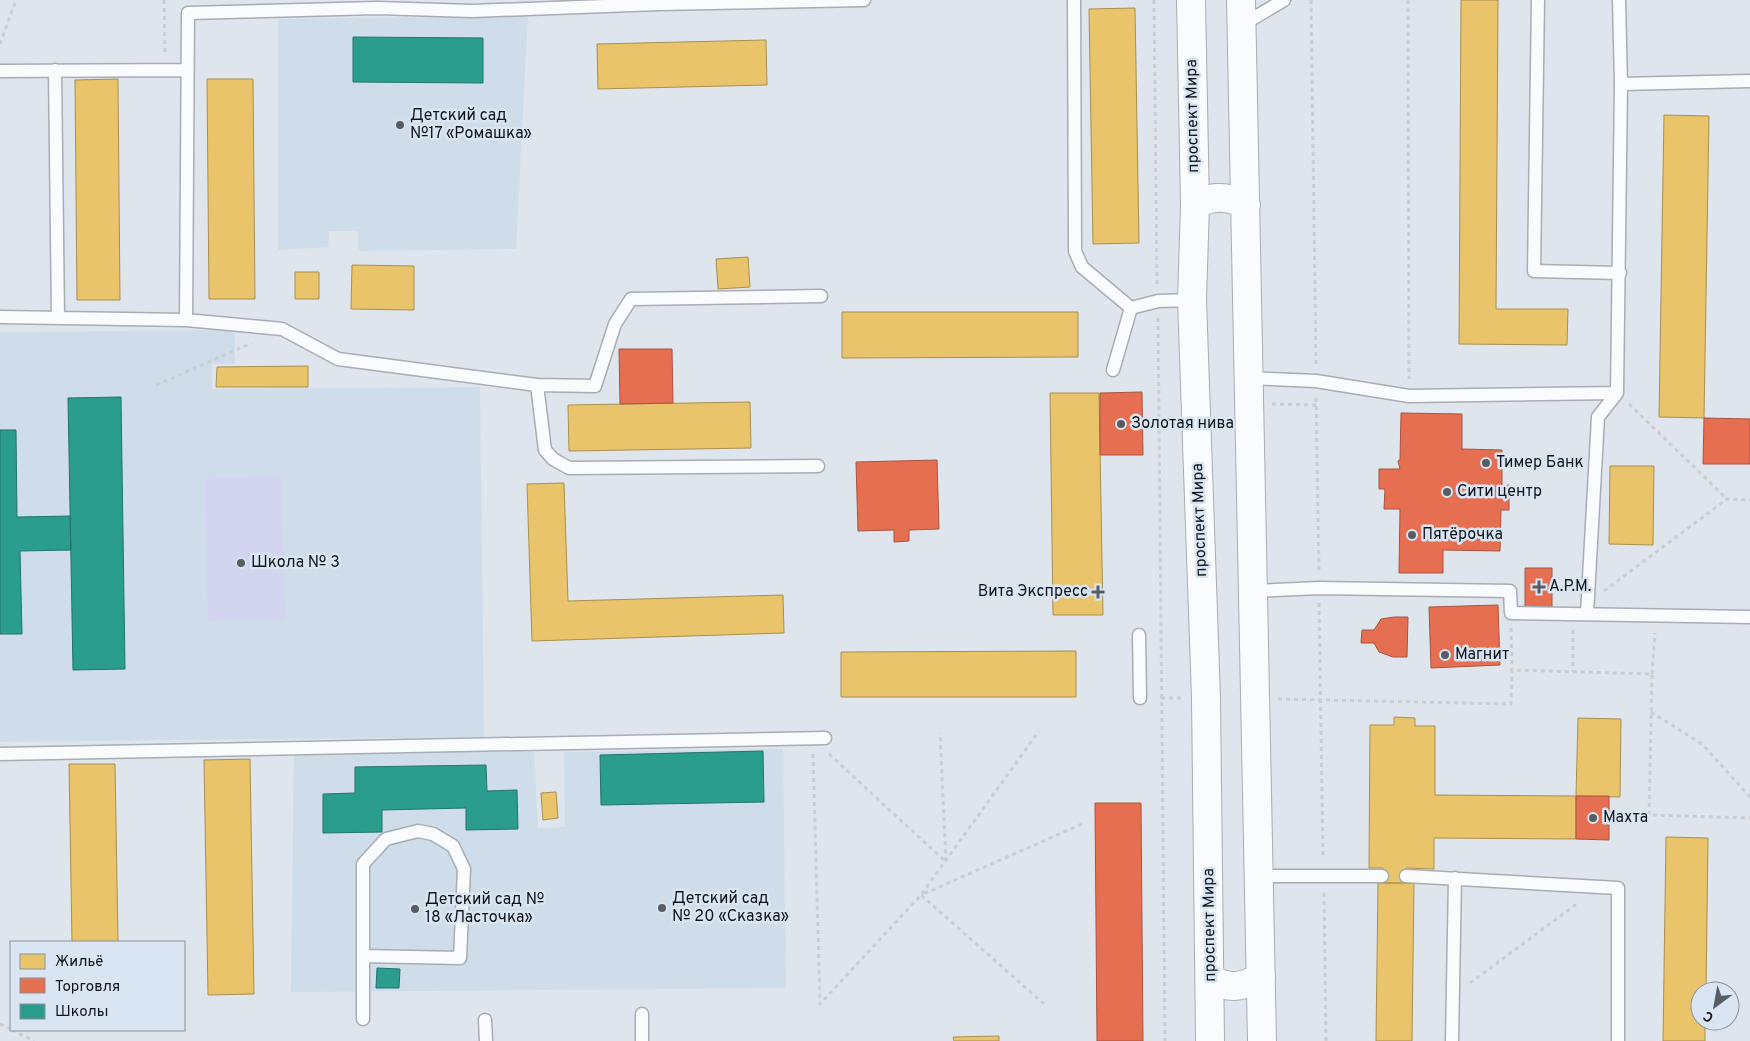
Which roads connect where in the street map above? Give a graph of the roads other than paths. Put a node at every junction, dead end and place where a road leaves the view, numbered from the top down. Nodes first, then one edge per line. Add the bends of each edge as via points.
1 (864, 0) edge
2 (1074, 0) edge
3 (1191, 0) edge
4 (1284, 0) edge
5 (1538, 0) edge
6 (1619, 0) edge
7 (812, 1) edge
8 (658, 2) edge
9 (377, 4) edge
10 (522, 5) edge
11 (1242, 13) edge
12 (55, 70) junction
13 (187, 70) junction
14 (0, 71) edge
15 (1750, 81) edge
16 (1621, 84) junction
17 (1195, 205) junction
18 (1246, 206) junction
19 (1620, 273) junction
20 (821, 296) dead end
21 (1192, 300) junction
22 (1131, 308) junction
23 (0, 317) edge
24 (58, 318) junction
25 (186, 320) junction
26 (1112, 370) dead end
27 (1249, 378) junction
28 (537, 385) junction
29 (1618, 393) junction
30 (818, 466) dead end
31 (1253, 591) junction
32 (1587, 609) junction
33 (1750, 617) edge
34 (1139, 635) dead end
35 (1140, 698) dead end
36 (819, 738) road end
37 (0, 754) edge
38 (1259, 876) junction
39 (1382, 876) dead end
40 (1406, 876) dead end
41 (1454, 878) junction
42 (363, 956) junction
43 (1261, 977) junction
44 (1211, 979) junction
45 (642, 1014) dead end
46 (363, 1019) dead end
47 (485, 1020) dead end
48 (486, 1041) edge
49 (642, 1041) edge
50 (1210, 1041) edge
51 (1262, 1041) edge
52 (1452, 1041) edge
53 (1618, 1041) edge

1 - 7 lane
2 - 22 lane via 1075,251 1082,267
3 - 17 main road, проспект Мира
4 - 11 lane
5 - 19 lane via 1534,271
6 - 16 lane
7 - 8 lane
8 - 10 lane
9 - 10 lane via 472,12
9 - 13 lane via 188,13
11 - 18 main road
12 - 13 lane
12 - 14 lane
12 - 24 lane
13 - 25 lane
15 - 16 lane
16 - 19 lane
17 - 18 main road via 1220,196
17 - 21 main road, проспект Мира
18 - 27 main road
19 - 29 lane
20 - 28 lane via 631,299 615,324 595,386
21 - 22 lane via 1158,301
21 - 44 main road, проспект Мира via 1206,698
22 - 26 lane
23 - 24 lane
24 - 25 lane
25 - 28 lane via 282,329 338,359
27 - 29 lane via 1316,381 1409,396
27 - 31 main road
28 - 30 lane via 545,450 569,468
29 - 32 lane via 1598,417
31 - 32 lane via 1319,588 1510,591 1510,613 1573,614
31 - 38 main road
32 - 33 lane via 1656,616
34 - 35 lane
36 - 37 lane
38 - 39 lane
38 - 43 main road
40 - 41 lane
41 - 52 lane
41 - 53 lane via 1618,888
42 - 42 lane via 363,864 386,839 418,831 433,834 452,846 464,869 460,958
42 - 46 lane
43 - 44 main road via 1235,987
43 - 51 main road
44 - 50 main road, проспект Мира
45 - 49 lane
47 - 48 lane

